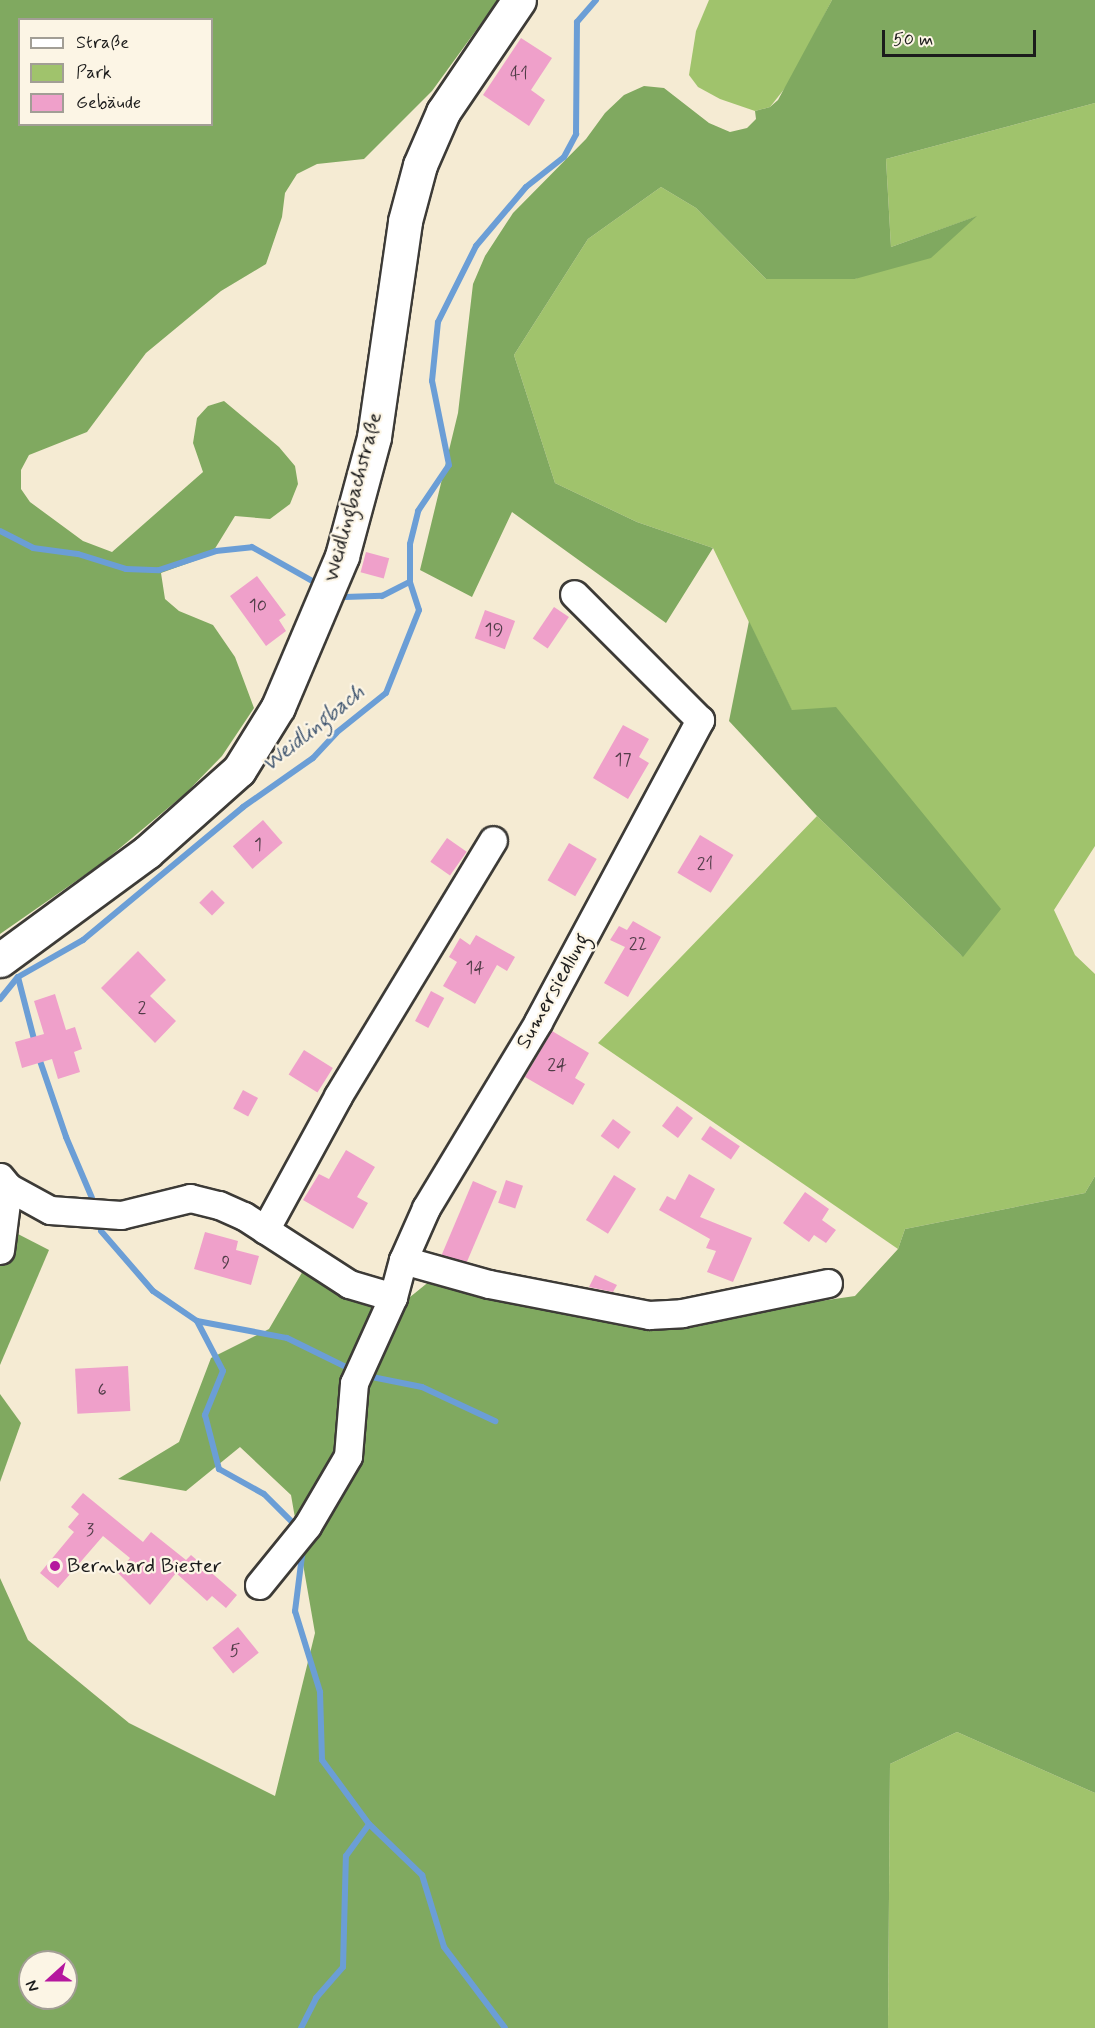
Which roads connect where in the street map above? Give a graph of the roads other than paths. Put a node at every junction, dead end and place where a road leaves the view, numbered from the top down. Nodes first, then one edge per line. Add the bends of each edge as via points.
1 (519, 0) edge
2 (574, 594) dead end
3 (493, 840) dead end
4 (0, 960) edge
5 (4, 1182) edge
6 (265, 1230) junction
7 (0, 1250) edge
8 (403, 1260) junction
9 (828, 1283) dead end
10 (393, 1297) junction
11 (259, 1585) dead end

1 - 4 main road, Weidlingbachstraße via 443,112 420,165 405,221 374,437 342,556 278,707 239,770 147,852
2 - 8 street, Sumersiedlung via 700,720 538,1022 426,1208
3 - 6 street via 338,1096
5 - 6 street via 51,1210 121,1215 190,1198 219,1205
5 - 7 street
6 - 10 street via 349,1284
8 - 9 street via 489,1284 650,1315 682,1313
8 - 10 street, Sumersiedlung
10 - 11 street, Sumersiedlung via 354,1383 348,1456 307,1526

